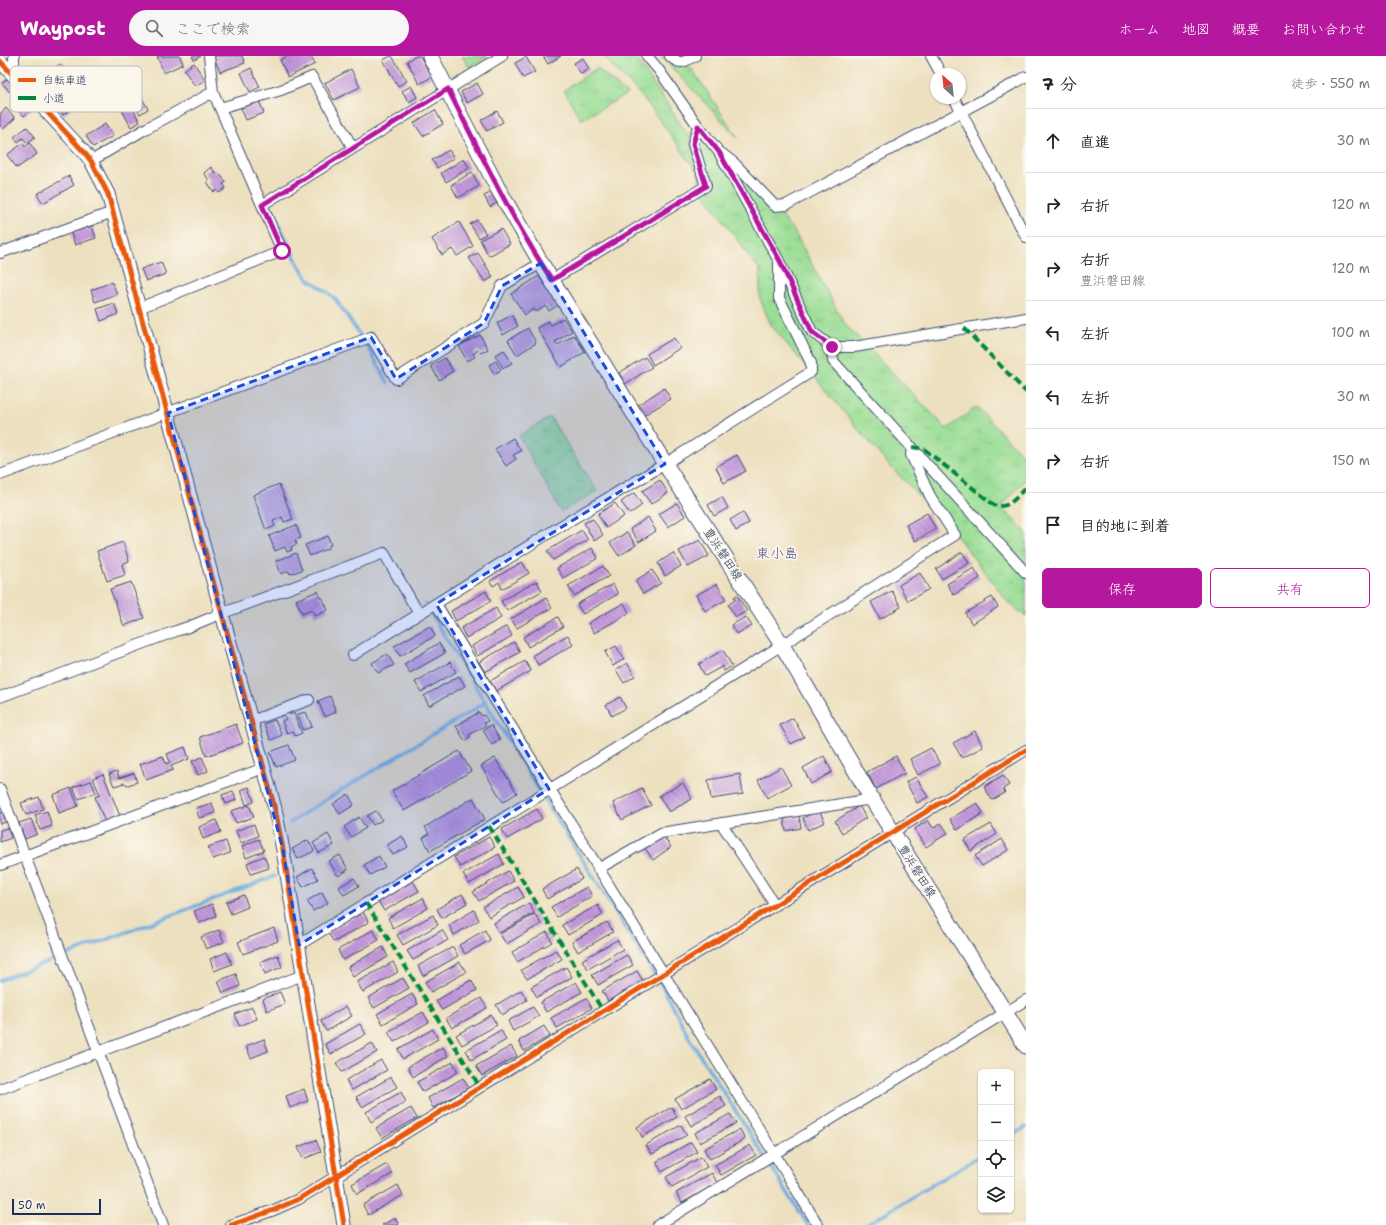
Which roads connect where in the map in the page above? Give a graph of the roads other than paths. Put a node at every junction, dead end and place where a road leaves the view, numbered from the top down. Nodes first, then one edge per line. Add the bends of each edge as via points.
1 (209, 56) edge
2 (430, 56) edge
3 (502, 56) edge
4 (647, 56) edge
5 (670, 56) edge
6 (695, 56) edge
7 (931, 56) edge
8 (0, 61) edge
9 (938, 68) edge
10 (10, 71) edge
11 (1026, 77) edge
12 (448, 89) junction
13 (213, 92) junction
14 (957, 104) edge
15 (220, 108) junction
16 (49, 112) edge
17 (961, 112) junction
18 (698, 126) junction
19 (353, 148) junction
20 (719, 152) junction
21 (91, 161) junction
22 (262, 205) junction
23 (113, 212) junction
24 (1026, 237) edge
25 (0, 253) edge
26 (780, 261) junction
27 (541, 263) junction
28 (552, 280) junction
29 (139, 308) junction
30 (1026, 318) edge
31 (832, 347) junction
32 (168, 413) junction
33 (912, 447) junction
34 (665, 464) junction
35 (0, 476) edge
36 (1026, 573) edge
37 (434, 606) junction
38 (222, 613) junction
39 (420, 614) junction
40 (782, 645) junction
41 (353, 655) dead end
42 (0, 697) edge
43 (309, 700) dead end
44 (251, 721) junction
45 (1026, 750) edge
46 (264, 768) junction
47 (0, 789) edge
48 (549, 789) junction
49 (872, 798) junction
50 (721, 823) junction
51 (893, 832) junction
52 (25, 855) junction
53 (0, 865) edge
54 (598, 869) junction
55 (775, 905) junction
56 (298, 945) junction
57 (663, 974) junction
58 (304, 975) junction
59 (1026, 1000) edge
60 (1005, 1013) junction
61 (1026, 1046) edge
62 (98, 1052) junction
63 (0, 1089) edge
64 (774, 1154) junction
65 (336, 1176) junction
66 (163, 1225) edge
67 (231, 1225) edge
68 (344, 1225) edge
69 (658, 1225) edge
70 (818, 1225) edge

1 - 13 street
2 - 12 main road, 豊浜磐田線
3 - 12 street
4 - 18 street
5 - 6 street via 682,63
7 - 9 street
8 - 10 street
11 - 17 street
12 - 19 street
12 - 27 main road, 豊浜磐田線
13 - 15 street
13 - 21 street
14 - 17 street
15 - 19 street via 281,90 312,77
15 - 22 street
16 - 21 street
17 - 20 street via 786,205 775,206 734,162
17 - 24 street
18 - 20 street
18 - 28 street via 693,144 706,186
19 - 22 street
20 - 26 street
21 - 23 street via 108,194
22 - 29 street via 282,251
23 - 25 street
23 - 29 street
26 - 31 street via 812,332
26 - 34 street via 779,298 810,363 811,372
27 - 28 main road, 豊浜磐田線
27 - 32 street via 502,286 484,323 396,379 371,337
28 - 34 main road, 豊浜磐田線
29 - 32 street
30 - 31 street via 854,347
31 - 33 street via 833,361
32 - 35 street
32 - 38 street
33 - 36 street
33 - 40 street via 911,455 930,496 955,535
34 - 37 street
34 - 40 main road, 豊浜磐田線
37 - 39 street
37 - 48 street
38 - 39 street via 384,553
38 - 42 street
38 - 44 street
39 - 41 street
40 - 48 street
40 - 49 main road, 豊浜磐田線
43 - 44 street
44 - 46 street
45 - 51 street
46 - 52 street
46 - 56 street via 283,850
47 - 52 street
48 - 54 street
48 - 56 street
49 - 50 street
49 - 51 main road, 豊浜磐田線
50 - 54 street via 661,833
50 - 55 street
51 - 55 street
51 - 60 main road, 豊浜磐田線
52 - 53 street
52 - 62 street
54 - 57 street
55 - 57 street
56 - 58 street
57 - 64 street
57 - 65 street
58 - 62 street
58 - 65 street
59 - 60 street
60 - 61 main road, 豊浜磐田線
60 - 64 street
62 - 63 street
62 - 66 street
64 - 69 street
64 - 70 street
65 - 67 street via 299,1199
65 - 68 street

